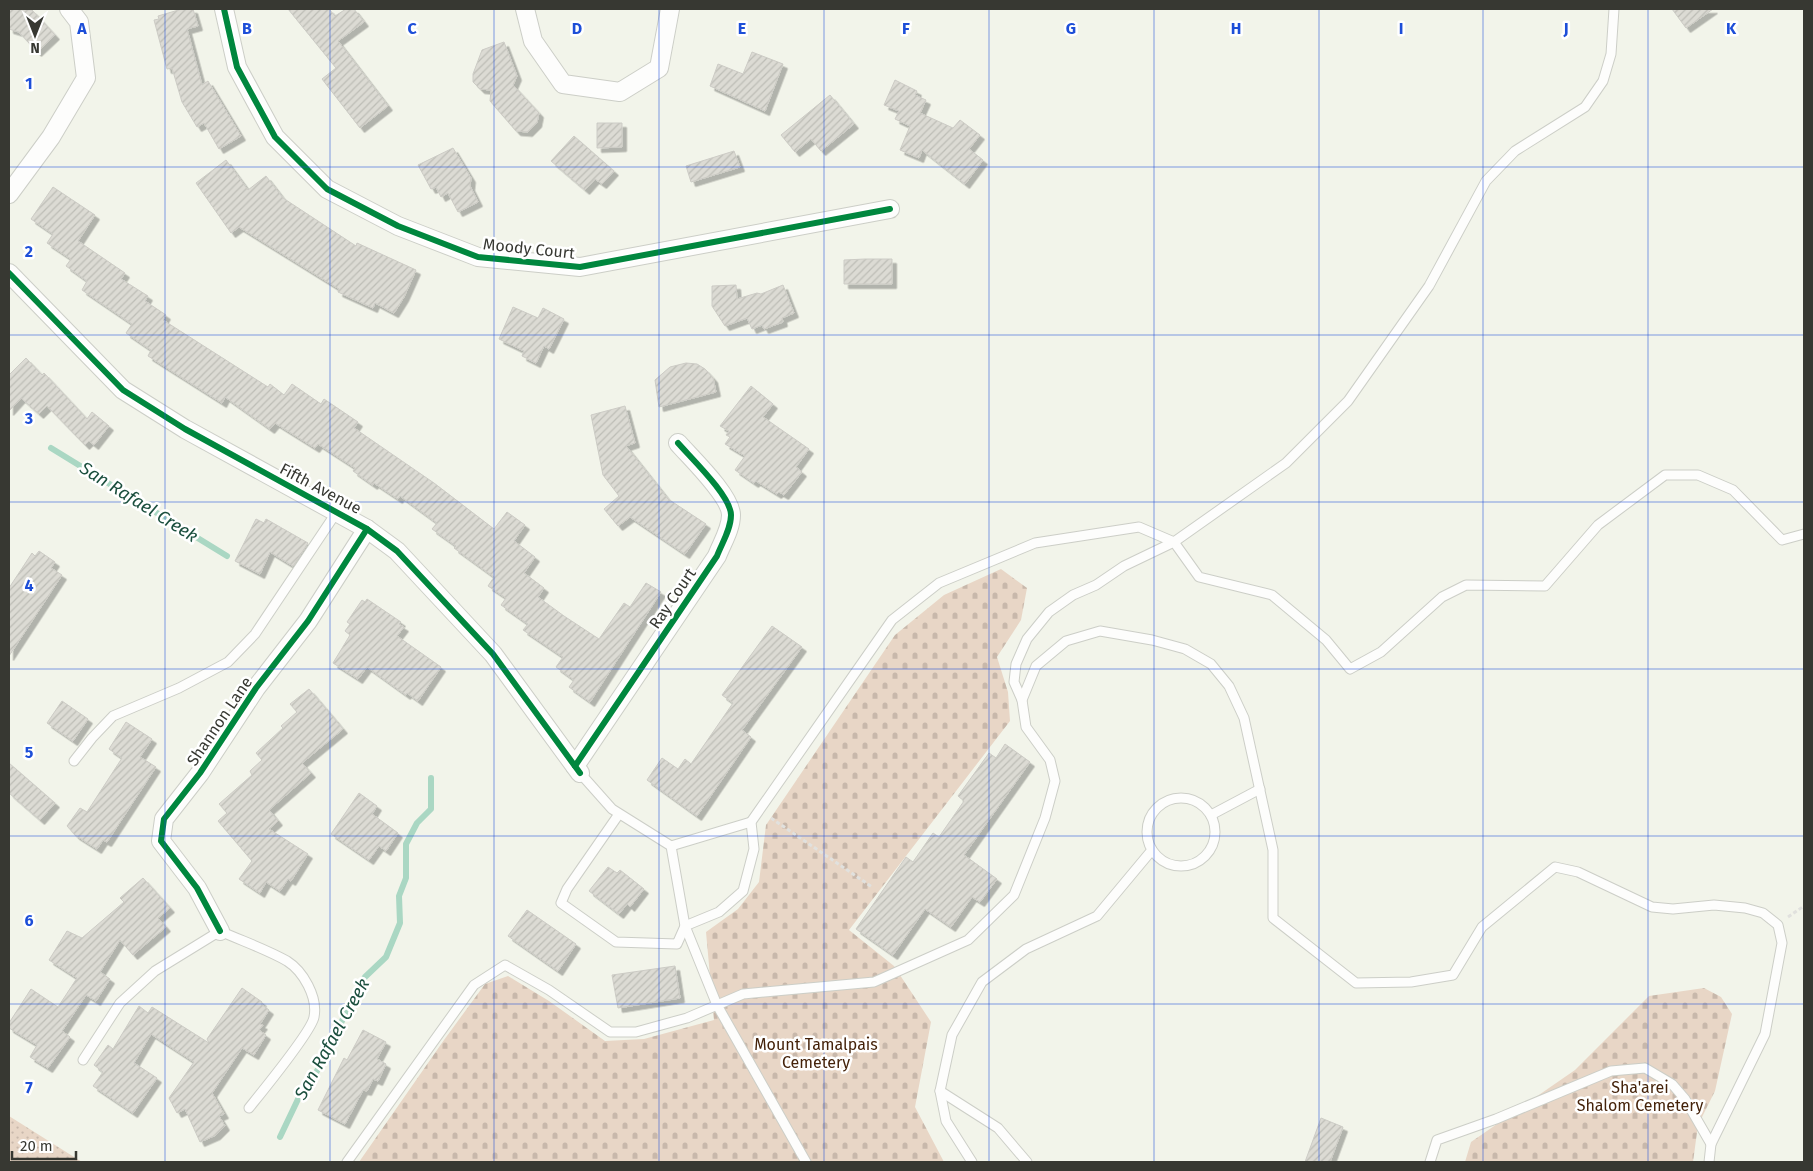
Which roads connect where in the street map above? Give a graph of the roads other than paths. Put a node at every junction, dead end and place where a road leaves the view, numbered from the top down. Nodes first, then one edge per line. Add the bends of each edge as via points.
1 (69, 9) edge
2 (224, 9) edge
3 (525, 9) edge
4 (670, 9) edge
5 (1614, 9) edge
6 (9, 194) edge
7 (890, 209) dead end
8 (9, 273) edge
9 (678, 443) dead end
10 (336, 513) junction
11 (367, 528) junction
12 (1804, 534) edge
13 (1174, 542) junction
14 (1022, 700) junction
15 (74, 761) dead end
16 (578, 770) junction
17 (1260, 789) junction
18 (620, 814) junction
19 (1210, 815) junction
20 (751, 822) junction
21 (671, 846) junction
22 (1152, 850) junction
23 (685, 926) junction
24 (220, 931) junction
25 (717, 1005) junction
26 (84, 1060) dead end
27 (940, 1091) junction
28 (249, 1108) dead end
29 (1710, 1144) junction
30 (347, 1162) edge
31 (806, 1162) edge
32 (972, 1162) edge
33 (1027, 1162) edge
34 (1430, 1162) edge
35 (1710, 1162) edge

1 - 6 street via 79,22 86,78 51,137
2 - 7 street, Moody Court via 237,67 276,137 327,189 398,226 478,257 580,267
3 - 4 street via 533,41 563,84 620,92 658,68
5 - 13 lane via 1611,54 1603,82 1585,107 1515,151 1486,181 1429,286 1348,401 1286,463
8 - 10 street, Fifth Avenue via 123,390 185,430
9 - 16 street, Ray Court via 725,499 731,513 730,524 717,556
10 - 11 street, Fifth Avenue
10 - 15 lane via 255,634 228,662 179,688 113,716
11 - 16 street, Fifth Avenue via 397,551 493,654
11 - 24 street, Shannon Lane via 308,621 256,688 200,773 164,819 161,841 197,888
12 - 13 lane via 1782,540 1733,490 1698,475 1665,475 1598,525 1545,586 1466,585 1442,597 1381,652 1350,669 1326,640 1272,595 1199,577
13 - 14 lane via 1124,566 1050,612 1027,639 1016,664 1014,682
13 - 20 lane via 1139,527 1035,543 939,583 892,620
14 - 17 lane via 1036,666 1066,641 1100,631 1185,649 1211,664 1229,686 1244,718
14 - 25 lane via 1026,727 1050,760 1055,781 1045,818 1014,895 968,940 874,982 743,994
16 - 18 lane
17 - 19 lane
17 - 29 lane via 1274,850 1274,918 1356,984 1411,982 1453,975 1482,927 1555,867 1578,872 1652,907 1714,905 1744,908 1762,913 1778,924 1782,943 1764,1034
18 - 21 lane
18 - 23 lane via 567,889 561,903 616,942 676,944
19 - 22 lane via 1215,826 1215,838 1203,858 1187,865 1170,864
19 - 22 lane via 1195,801 1174,799 1164,803 1150,819 1147,834
20 - 21 lane
20 - 23 lane via 754,849 743,892 719,912
21 - 23 lane
22 - 27 lane via 1097,916 1026,949 982,982 952,1035
23 - 25 lane
24 - 26 lane via 155,971 120,1003
24 - 28 lane via 288,961 304,976 314,1011 314,1019 302,1037
25 - 30 lane via 687,1018 636,1032 610,1032 549,990 505,965 474,984
25 - 31 lane
27 - 32 lane via 946,1120
27 - 33 lane via 998,1128
29 - 34 lane via 1685,1099 1672,1084 1645,1068 1611,1071 1496,1120 1437,1140
29 - 35 lane

